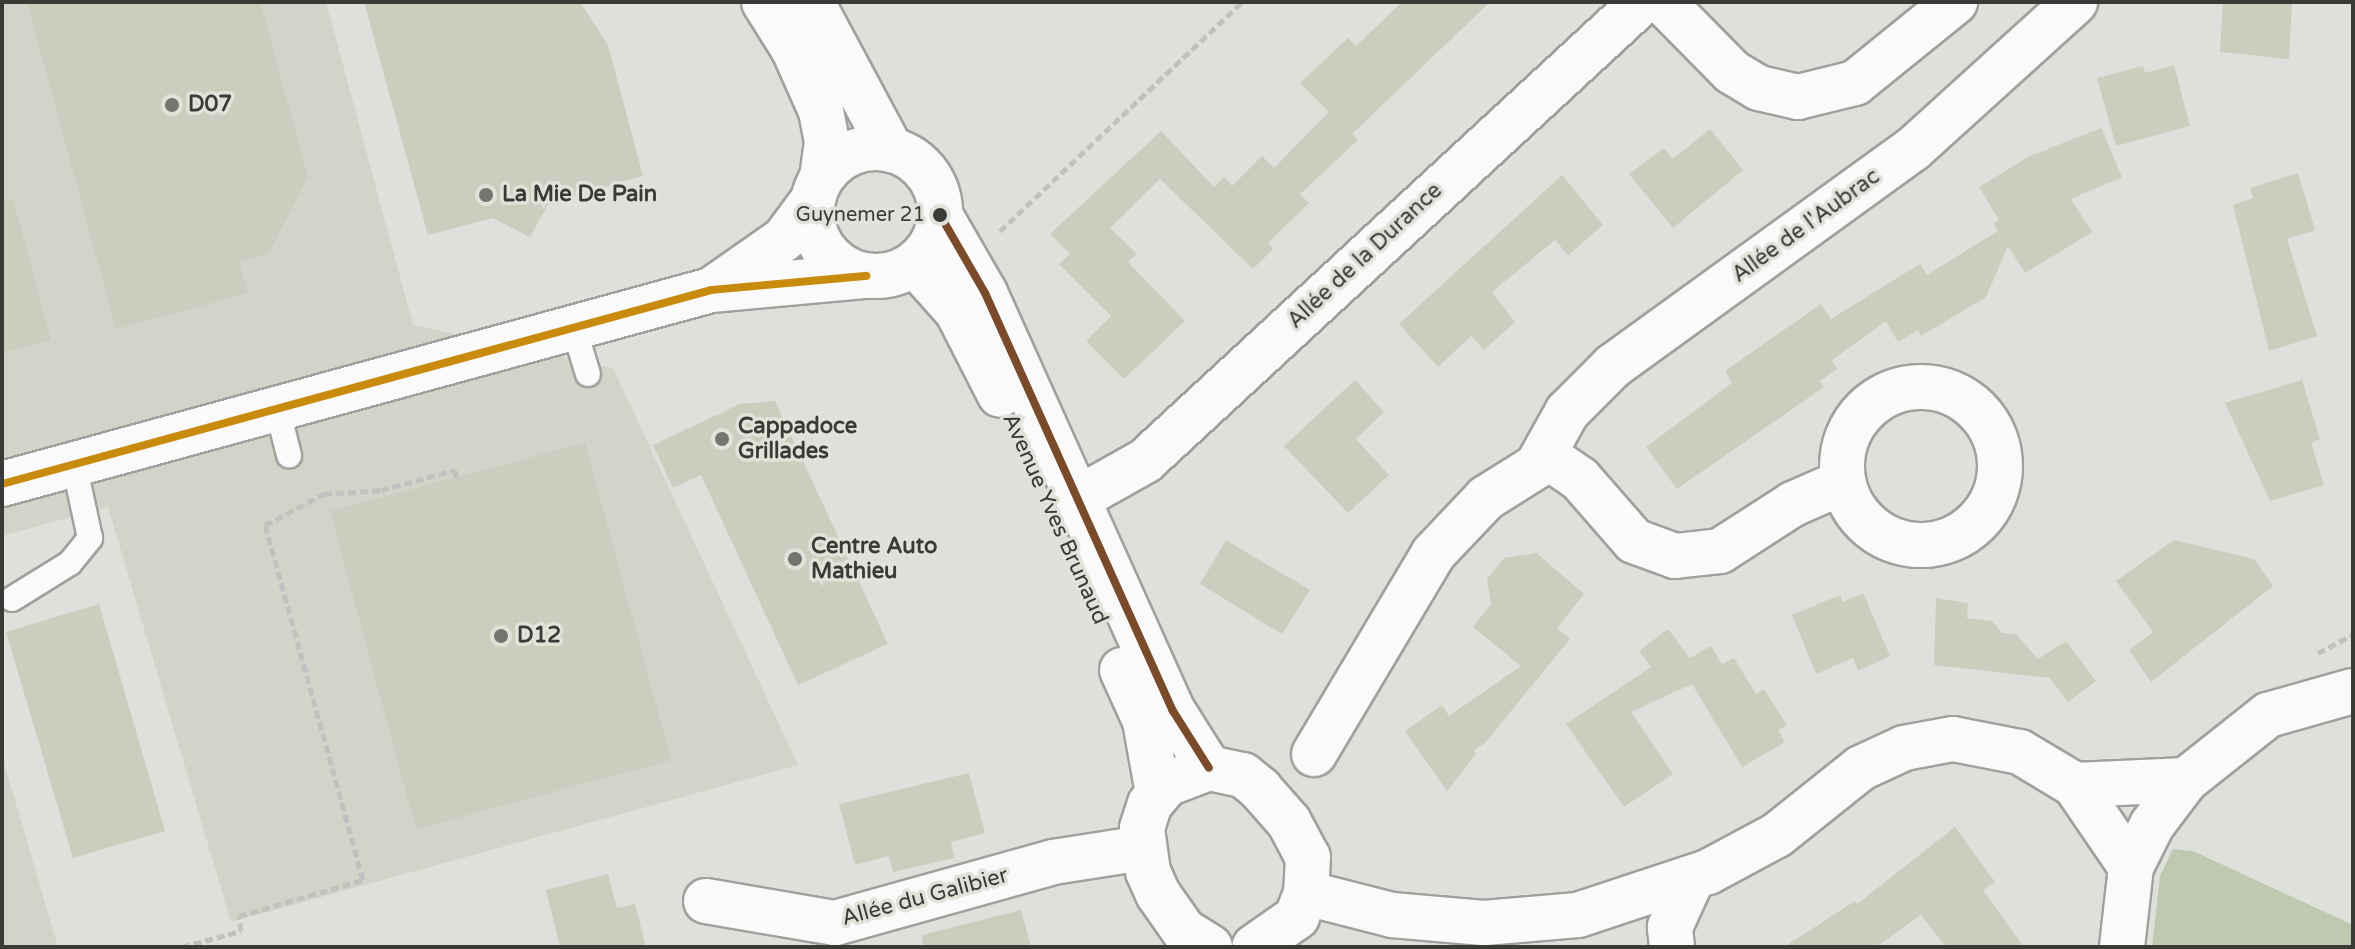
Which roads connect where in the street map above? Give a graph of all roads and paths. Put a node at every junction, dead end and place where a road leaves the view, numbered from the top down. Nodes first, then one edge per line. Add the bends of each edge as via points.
1 (764, 2) edge
2 (812, 2) edge
3 (1242, 2) edge
4 (1642, 2) edge
5 (1663, 2) edge
6 (1955, 2) edge
7 (2075, 2) edge
8 (891, 150) junction
9 (816, 191) junction
10 (940, 215) junction
11 (996, 234) dead end
12 (915, 264) junction
13 (866, 276) junction
14 (711, 290) junction
15 (574, 328) junction
16 (588, 374) dead end
17 (277, 408) junction
18 (289, 455) dead end
19 (1545, 455) junction
20 (74, 464) junction
21 (456, 478) dead end
22 (1843, 482) dead end
23 (2, 484) edge
24 (1079, 498) junction
25 (12, 599) dead end
26 (2352, 644) edge
27 (2337, 693) edge
28 (1314, 754) dead end
29 (1209, 768) junction
30 (2186, 780) junction
31 (2075, 785) junction
32 (1158, 793) junction
33 (1143, 848) junction
34 (2131, 867) junction
35 (1692, 879) junction
36 (1306, 893) junction
37 (706, 901) dead end
38 (182, 947) edge
39 (1210, 947) edge
40 (1254, 947) edge
41 (1672, 947) edge
42 (2122, 947) edge

1 - 9 street via 794,50 821,111 827,142
2 - 8 street
3 - 11 path
4 - 24 street, Allée de la Durance via 1145,461
5 - 6 street via 1732,72 1759,88 1798,97 1855,83
7 - 19 street, Allée de l'Aubrac via 1913,149 1613,366 1567,412
8 - 9 street via 849,153
8 - 10 street via 927,173
9 - 13 street via 815,232 846,269
9 - 14 street via 784,239
10 - 12 street via 935,237
10 - 24 street, Avenue Yves Brunaud via 985,293
12 - 13 street via 883,277
12 - 32 street, Avenue Yves Brunaud via 957,311 995,385 1145,721
13 - 14 street
14 - 15 street
15 - 16 lane
15 - 17 street
17 - 18 lane
17 - 20 street
19 - 22 street via 1580,479 1634,541 1675,556 1720,551 1793,504
19 - 28 street, Allée de l'Aubrac via 1527,476 1479,504 1433,554
20 - 23 street
20 - 25 lane via 90,538 70,563
21 - 38 path via 455,470 381,490 324,494 265,525 363,880 239,916 241,931
24 - 29 street, Avenue Yves Brunaud via 1173,711
26 - 27 street
27 - 30 street via 2255,723
29 - 32 street via 1180,776
29 - 36 street via 1243,775 1289,822 1308,857
30 - 31 street
30 - 34 street via 2152,825
31 - 34 street
31 - 35 street via 1997,744 1927,742 1861,768 1777,835
32 - 33 street via 1146,812
33 - 37 street, Allée du Galibier via 1053,862 835,923
33 - 39 street via 1148,872 1170,913 1184,931
34 - 42 street
35 - 36 street via 1578,915 1484,923 1392,915
35 - 41 street via 1670,927
36 - 40 street via 1291,923

